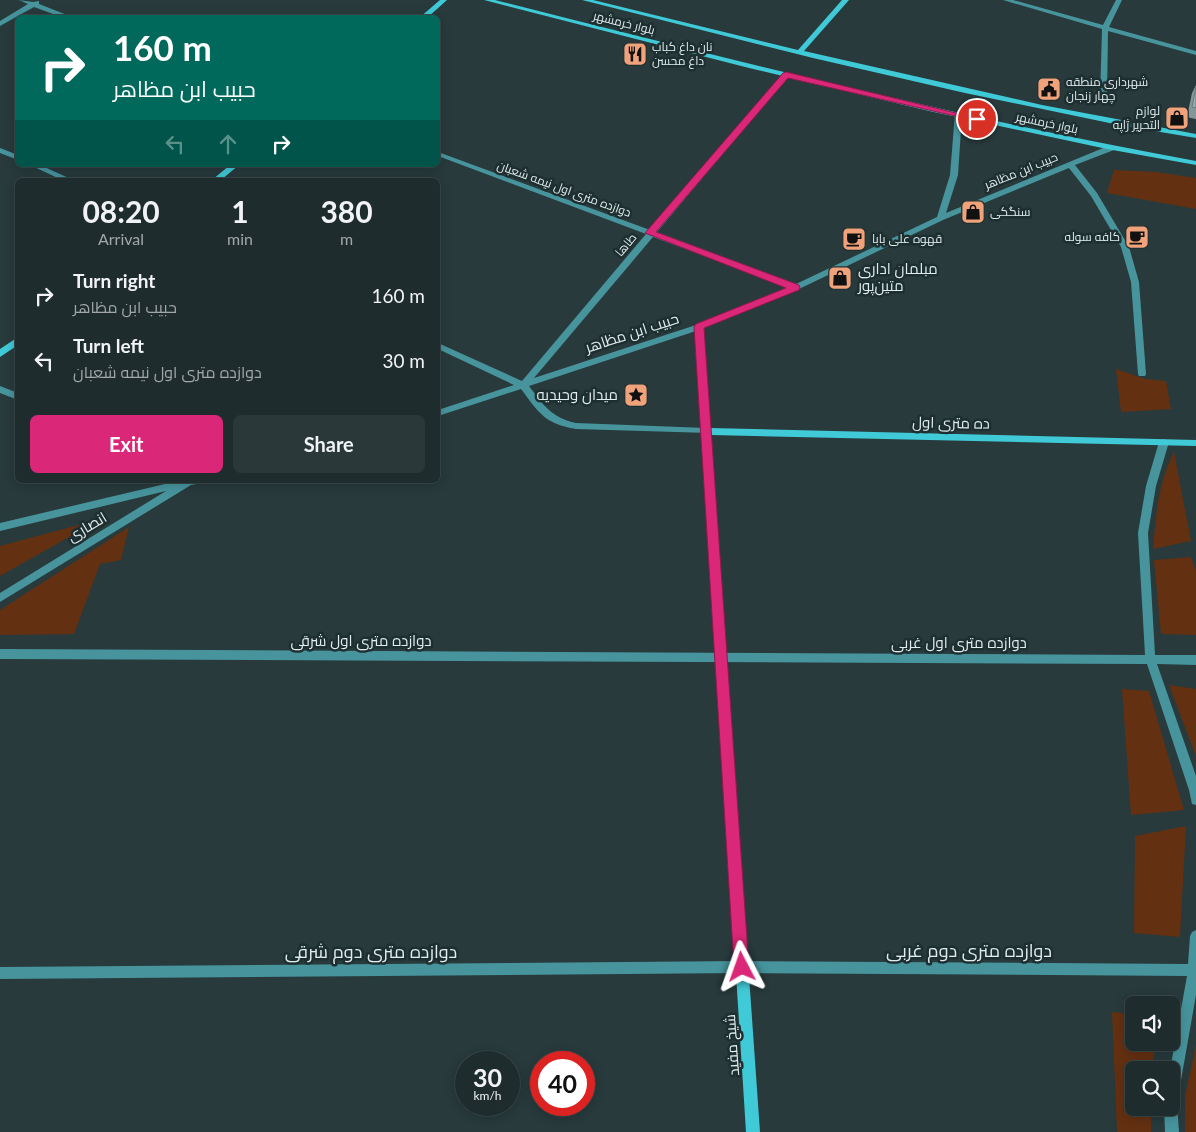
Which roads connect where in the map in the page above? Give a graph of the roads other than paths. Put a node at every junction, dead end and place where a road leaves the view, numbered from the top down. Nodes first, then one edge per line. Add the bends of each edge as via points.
1 (22, 0) edge
2 (444, 0) edge
3 (487, 0) edge
4 (585, 0) edge
5 (846, 0) edge
6 (1006, 0) edge
7 (1120, 0) edge
8 (37, 2) edge
9 (15, 15) edge
10 (15, 15) edge
11 (65, 15) edge
12 (426, 15) edge
13 (0, 24) edge
14 (1105, 28) junction
15 (800, 52) junction
16 (1196, 53) edge
17 (786, 75) junction
18 (1103, 96) dead end
19 (958, 115) junction
20 (1196, 136) edge
21 (1111, 148) junction
22 (0, 150) edge
23 (440, 155) edge
24 (15, 157) edge
25 (1196, 163) edge
26 (1070, 165) junction
27 (39, 167) edge
28 (232, 167) edge
29 (64, 178) edge
30 (219, 178) edge
31 (940, 218) junction
32 (650, 233) junction
33 (796, 288) junction
34 (699, 327) junction
35 (15, 342) edge
36 (440, 347) edge
37 (0, 354) edge
38 (1142, 374) dead end
39 (523, 384) junction
40 (0, 389) edge
41 (15, 396) edge
42 (440, 412) edge
43 (706, 431) junction
44 (1164, 442) junction
45 (1196, 443) edge
46 (183, 483) edge
47 (188, 483) edge
48 (0, 527) edge
49 (0, 598) edge
50 (0, 654) edge
51 (721, 657) junction
52 (1150, 660) junction
53 (1196, 660) edge
54 (1196, 800) edge
55 (1196, 936) edge
56 (742, 967) junction
57 (1195, 970) edge
58 (0, 973) edge
59 (1179, 1061) edge
60 (1171, 1116) edge
61 (753, 1132) edge
62 (1172, 1132) edge

1 - 8 street
2 - 12 main road
3 - 17 main road, بلوار خرمشهر
4 - 15 main road, بلوار خرمشهر
5 - 15 main road
6 - 14 street
7 - 14 street
8 - 9 street
8 - 11 street
10 - 13 street
14 - 16 street
14 - 18 street
15 - 20 main road, بلوار خرمشهر via 1106,120
17 - 19 main road, بلوار خرمشهر
17 - 32 street, طاها
19 - 21 main road, بلوار خرمشهر
19 - 31 street via 954,175
21 - 25 main road, بلوار خرمشهر
21 - 26 street, حبیب ابن مظاهر
22 - 24 street
23 - 32 street, دوازده متری اول نیمه شعبان
26 - 31 street, حبیب ابن مظاهر
26 - 38 street via 1094,195 1125,248 1135,282
27 - 29 street
28 - 30 main road
31 - 33 street, حبیب ابن مظاهر
32 - 33 street, دوازده متری اول نیمه شعبان
32 - 39 street, طاها
33 - 34 street, حبیب ابن مظاهر
34 - 39 street, حبیب ابن مظاهر
34 - 43 main road, شیخ مفید
35 - 37 main road
36 - 39 street
39 - 42 street, حبیب ابن مظاهر
39 - 43 street via 541,409 560,423
40 - 41 street
43 - 44 main road, ده متری اول
43 - 51 main road, شیخ مفید
44 - 45 main road, ده متری اول
44 - 52 street via 1151,486 1143,533
46 - 48 street
47 - 49 street, انصاری
50 - 51 street, دوازده متری اول شرقی
51 - 52 street, دوازده متری اول غربی
51 - 56 main road, شیخ مفید
52 - 53 street, دوازده متری اول غربی
52 - 54 street
55 - 57 street
56 - 57 street, دوازده متری دوم غربی
56 - 58 street, دوازده متری دوم شرقی
56 - 61 main road, شیخ مفید
57 - 59 street
60 - 62 street

